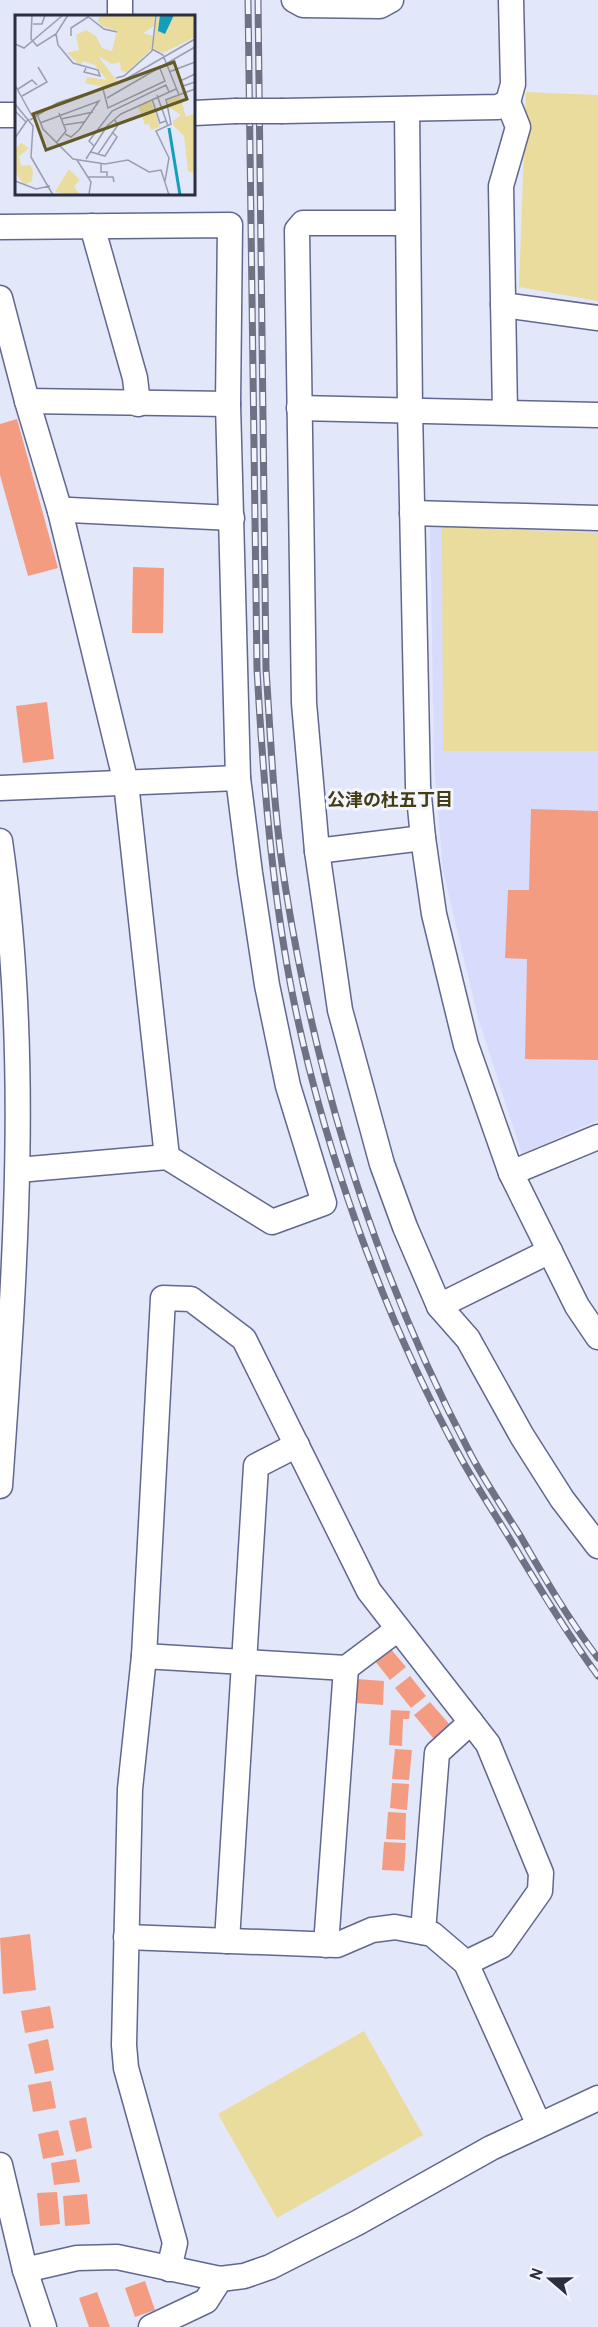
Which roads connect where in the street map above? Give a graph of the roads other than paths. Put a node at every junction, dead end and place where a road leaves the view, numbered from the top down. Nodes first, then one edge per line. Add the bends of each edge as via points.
1 (294, 0) edge
2 (391, 0) edge
3 (511, 0) edge
4 (508, 102) junction
5 (407, 109) junction
6 (195, 113) edge
7 (407, 223) junction
8 (92, 226) junction
9 (0, 227) edge
10 (0, 298) edge
11 (503, 304) junction
12 (598, 318) edge
13 (27, 401) junction
14 (138, 404) junction
15 (228, 404) junction
16 (299, 408) junction
17 (410, 411) junction
18 (505, 412) junction
19 (598, 415) edge
20 (60, 511) junction
21 (412, 513) junction
22 (232, 518) junction
23 (598, 518) edge
24 (238, 778) junction
25 (126, 783) junction
26 (0, 788) edge
27 (423, 838) junction
28 (0, 841) edge
29 (317, 851) junction
30 (598, 1137) edge
31 (167, 1157) junction
32 (18, 1170) junction
33 (511, 1173) junction
34 (550, 1251) junction
35 (439, 1306) junction
36 (598, 1337) edge
37 (297, 1445) junction
38 (0, 1486) edge
39 (598, 1546) edge
40 (398, 1629) junction
41 (144, 1656) junction
42 (244, 1661) junction
43 (346, 1668) junction
44 (471, 1722) junction
45 (423, 1932) junction
46 (126, 1936) junction
47 (227, 1941) junction
48 (326, 1945) junction
49 (466, 1963) junction
50 (598, 2098) edge
51 (539, 2125) junction
52 (0, 2165) edge
53 (169, 2269) junction
54 (25, 2270) junction
55 (220, 2279) junction
56 (44, 2327) edge
57 (151, 2327) edge

1 - 2 street via 303,5 380,6
3 - 4 street via 513,84
4 - 5 street via 498,107
4 - 11 street via 518,128 501,186
5 - 6 street, bridge
5 - 7 street
7 - 16 street via 303,223 297,230
7 - 17 street
8 - 9 street
8 - 14 street via 135,378
8 - 15 street via 230,225
10 - 13 street
11 - 12 street
11 - 18 street
13 - 14 street
13 - 20 street
14 - 15 street
15 - 22 street
16 - 17 street
16 - 29 street via 304,703
17 - 18 street
17 - 21 street
18 - 19 street
20 - 22 street
20 - 25 street
21 - 23 street
21 - 27 street via 418,786
22 - 24 street
24 - 25 street
24 - 31 street via 269,996 288,1086 324,1203 272,1222
25 - 26 street
25 - 31 street
27 - 29 street
27 - 33 street via 450,986 466,1045
28 - 32 street via 10,910
29 - 35 street via 340,1010 382,1164
30 - 33 street
31 - 32 street
32 - 38 street via 14,1294
33 - 34 street
34 - 35 street
34 - 36 street via 577,1306
35 - 39 street via 468,1339 522,1436
37 - 40 street via 369,1591
37 - 41 street via 244,1339 191,1299 163,1298
37 - 42 street via 256,1466
40 - 43 street
40 - 44 street
41 - 42 street
41 - 46 street via 130,1789
42 - 43 street
42 - 47 street
43 - 48 street
44 - 45 street via 437,1753
44 - 49 street via 488,1744 541,1873 540,1892 501,1946
45 - 48 street via 395,1927 372,1930 337,1946
45 - 49 street via 432,1934
46 - 47 street
46 - 53 street via 126,2068 175,2243
47 - 48 street
49 - 51 street
50 - 51 street
51 - 55 street via 270,2267
52 - 54 street
53 - 54 street via 117,2257 77,2258
53 - 55 street
54 - 56 street
55 - 57 street via 206,2301

